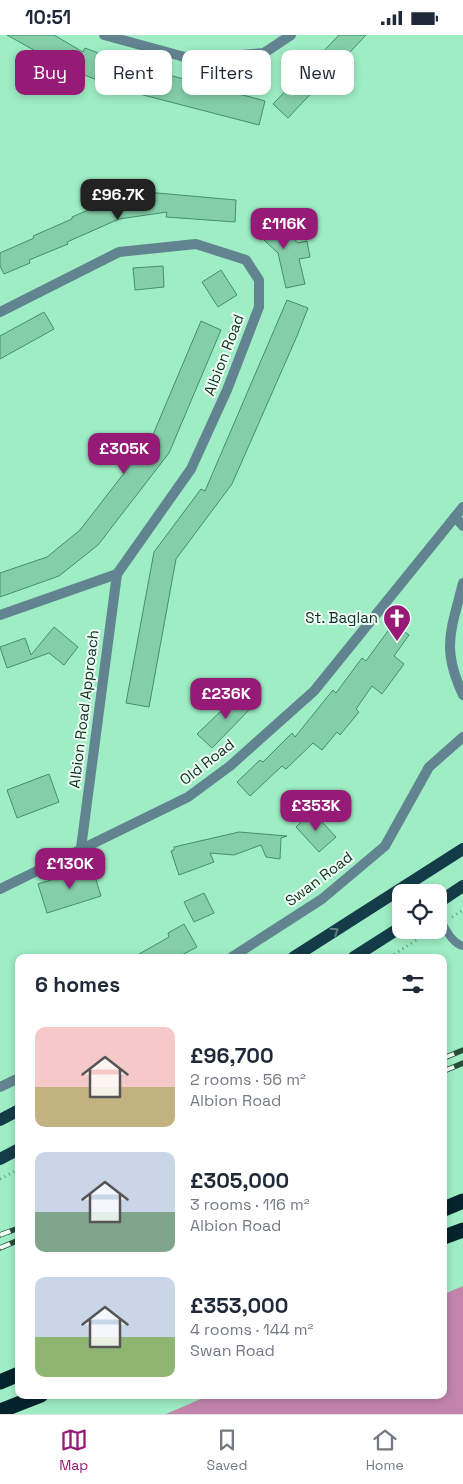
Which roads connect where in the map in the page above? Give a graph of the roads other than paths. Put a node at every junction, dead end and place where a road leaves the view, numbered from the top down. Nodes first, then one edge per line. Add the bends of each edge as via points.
1 (291, 35) edge
2 (110, 36) edge
3 (0, 312) edge
4 (463, 507) edge
5 (455, 517) junction
6 (463, 526) edge
7 (117, 574) junction
8 (463, 583) edge
9 (0, 615) edge
10 (463, 695) edge
11 (463, 737) edge
12 (81, 848) junction
13 (463, 849) edge
14 (463, 886) edge
15 (0, 889) edge
16 (447, 897) edge
17 (447, 930) edge
18 (392, 933) edge
19 (463, 946) edge
20 (237, 954) edge
21 (299, 954) edge
22 (359, 954) edge
23 (15, 1080) edge
24 (0, 1087) edge
25 (15, 1113) edge
26 (0, 1120) edge
27 (15, 1151) edge
28 (0, 1159) edge
29 (463, 1201) edge
30 (447, 1208) edge
31 (463, 1230) edge
32 (447, 1236) edge
33 (15, 1376) edge
34 (0, 1382) edge
35 (31, 1399) edge
36 (0, 1411) edge

1 - 2 street via 264,53 192,59
3 - 7 street, Albion Road via 119,252 196,244 246,260 259,280 259,307 227,390 191,469
4 - 5 street, Old Road
5 - 6 street
5 - 12 street, Old Road via 314,691 230,766 188,797
7 - 9 street
7 - 12 street, Albion Road Approach
8 - 10 street via 450,634 449,657
11 - 20 street, Swan Road via 429,767 385,846 322,899
12 - 15 street, Old Road
21 -> 13 main road
14 - 16 main road
17 - 19 lane via 458,945
18 - 22 main road
23 - 24 street
25 - 26 main road
27 - 28 main road
29 - 30 highway
31 - 32 highway
33 - 34 highway
35 - 36 highway

